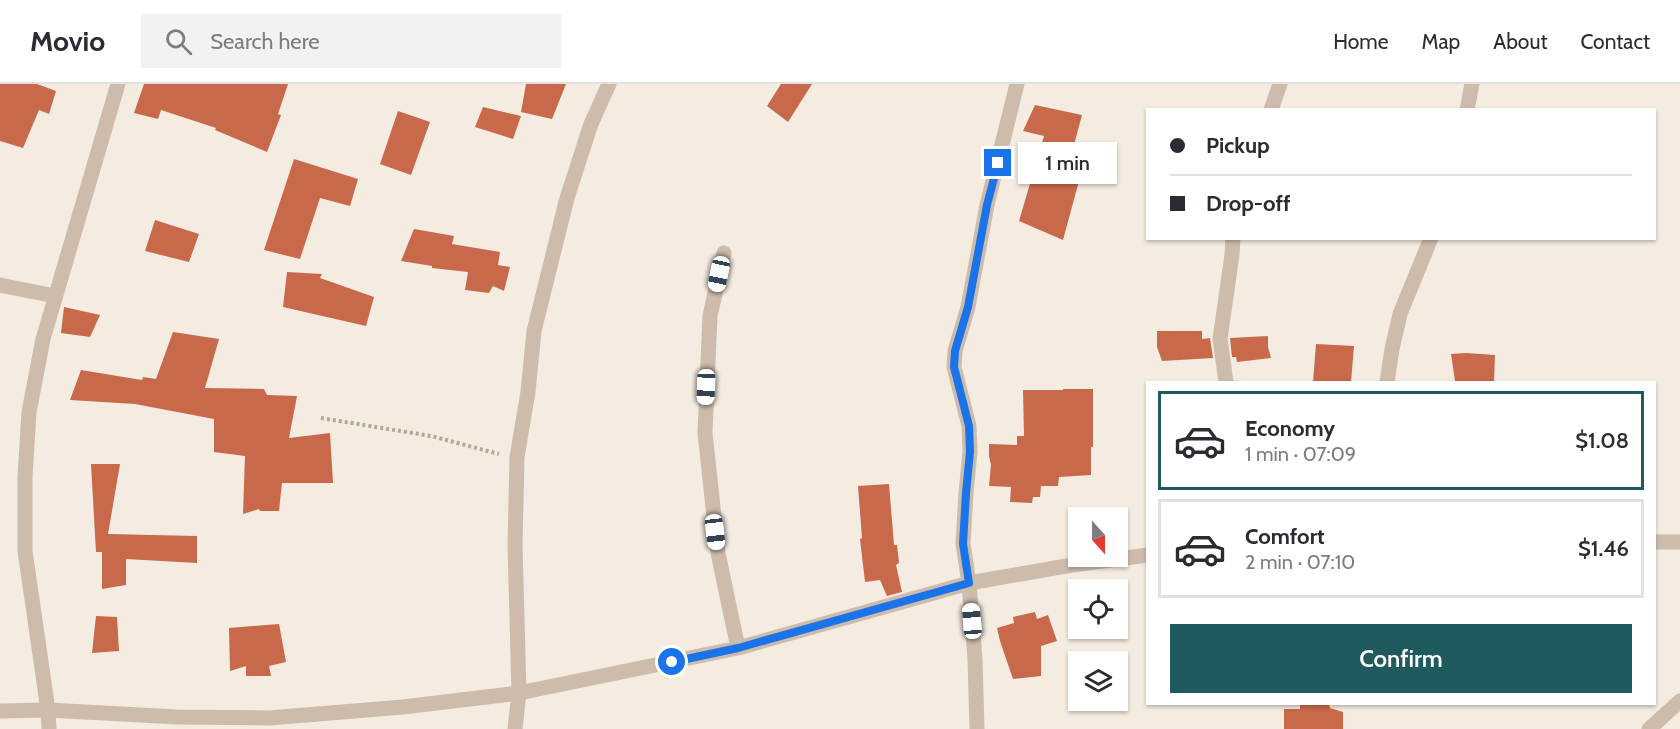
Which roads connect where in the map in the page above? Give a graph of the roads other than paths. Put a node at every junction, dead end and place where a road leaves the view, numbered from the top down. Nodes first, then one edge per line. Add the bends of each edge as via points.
1 (118, 84) edge
2 (609, 84) edge
3 (1017, 84) edge
4 (1280, 84) edge
5 (1472, 84) edge
6 (1272, 108) edge
7 (1467, 108) edge
8 (1233, 240) edge
9 (1430, 240) edge
10 (724, 253) dead end
11 (0, 285) edge
12 (55, 296) junction
13 (1226, 381) edge
14 (1387, 381) edge
15 (1656, 542) edge
16 (1680, 542) edge
17 (1146, 555) edge
18 (969, 583) junction
19 (738, 648) junction
20 (519, 693) junction
21 (1680, 701) edge
22 (48, 710) junction
23 (0, 711) edge
24 (49, 729) edge
25 (515, 729) edge
26 (977, 729) edge
27 (1649, 729) edge

1 - 12 street
2 - 20 street via 591,124 567,198 534,331 517,458
3 - 18 street via 955,351 954,367 969,426 963,544
4 - 6 street
5 - 7 street
8 - 13 street via 1220,339
9 - 14 street via 1400,314
10 - 19 street via 710,316 705,433 718,553
11 - 12 street
12 - 22 street via 42,339 25,477 25,551
15 - 16 street
17 - 18 street
18 - 19 street
18 - 26 street
19 - 20 street
20 - 22 street via 269,718
20 - 25 street
21 - 27 street
22 - 23 street
22 - 24 street

